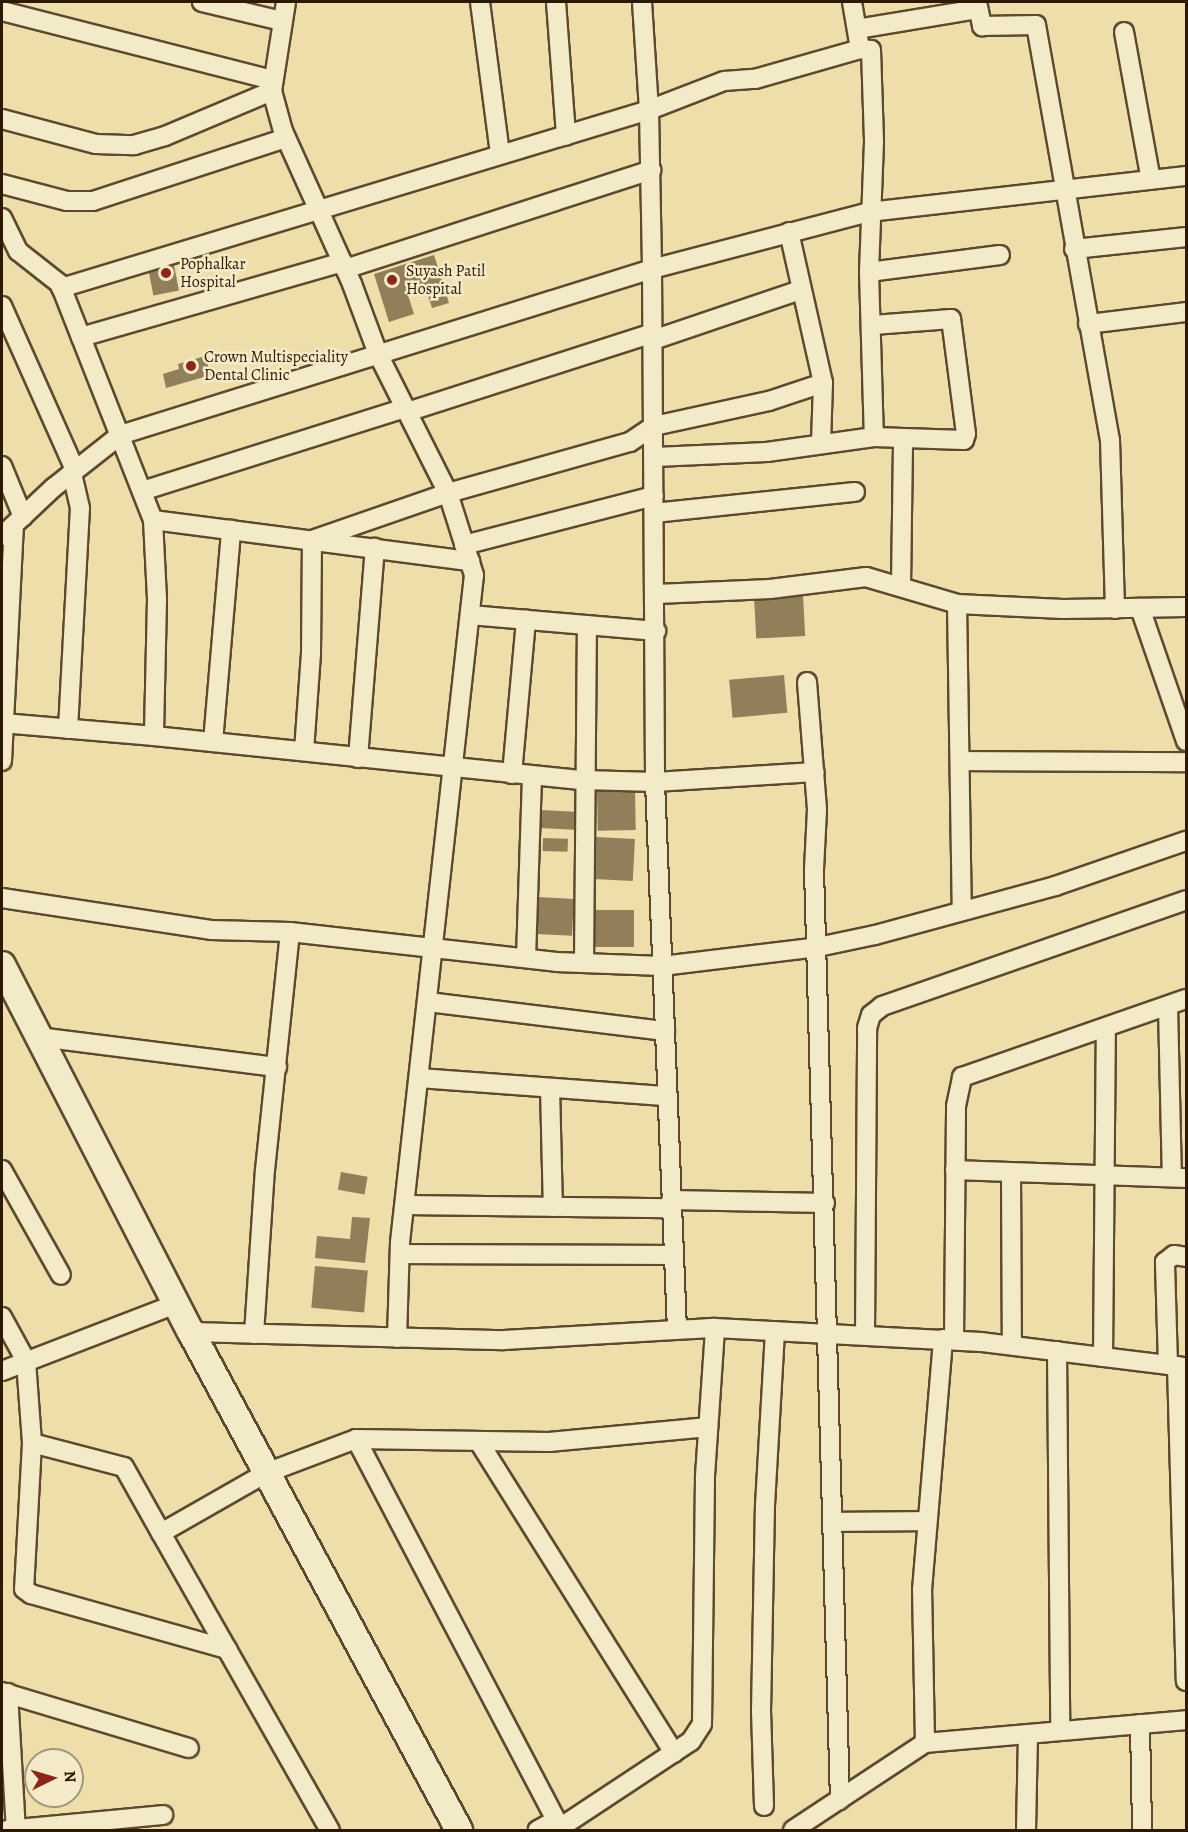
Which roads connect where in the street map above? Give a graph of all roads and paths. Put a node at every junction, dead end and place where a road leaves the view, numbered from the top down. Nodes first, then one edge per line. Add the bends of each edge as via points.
1 (202, 2) edge
2 (286, 2) edge
3 (480, 2) edge
4 (556, 2) edge
5 (642, 2) edge
6 (852, 2) edge
7 (978, 5) edge
8 (2, 11) edge
9 (282, 21) junction
10 (857, 30) junction
11 (1124, 32) dead end
12 (860, 49) junction
13 (273, 85) junction
14 (649, 110) junction
15 (2, 118) edge
16 (566, 136) junction
17 (286, 138) junction
18 (500, 154) junction
19 (651, 170) junction
20 (1186, 176) edge
21 (1151, 180) junction
22 (2, 184) edge
23 (1064, 187) junction
24 (319, 210) junction
25 (869, 212) junction
26 (2, 218) edge
27 (789, 232) junction
28 (1186, 237) edge
29 (8, 244) edge
30 (1074, 249) junction
31 (1000, 255) dead end
32 (344, 266) junction
33 (652, 269) junction
34 (869, 272) junction
35 (61, 288) junction
36 (801, 290) junction
37 (2, 306) edge
38 (1186, 312) edge
39 (1088, 324) junction
40 (873, 325) junction
41 (81, 337) junction
42 (653, 337) junction
43 (378, 354) junction
44 (823, 383) junction
45 (406, 410) junction
46 (654, 426) junction
47 (120, 435) junction
48 (874, 436) junction
49 (903, 439) junction
50 (821, 442) junction
51 (655, 457) junction
52 (2, 466) edge
53 (73, 471) junction
54 (142, 491) junction
55 (855, 492) dead end
56 (448, 493) junction
57 (654, 504) junction
58 (153, 520) junction
59 (13, 526) edge
60 (231, 530) junction
61 (312, 540) junction
62 (375, 548) junction
63 (467, 553) junction
64 (901, 587) junction
65 (657, 594) junction
66 (957, 604) junction
67 (1186, 607) edge
68 (1140, 608) junction
69 (1115, 609) junction
70 (470, 615) junction
71 (526, 620) junction
72 (587, 625) junction
73 (656, 631) junction
74 (807, 682) dead end
75 (3, 723) junction
76 (68, 729) junction
77 (154, 736) junction
78 (1186, 741) edge
79 (213, 742) junction
80 (304, 751) junction
81 (358, 758) junction
82 (2, 761) edge
83 (960, 761) junction
84 (1186, 762) edge
85 (453, 768) junction
86 (815, 772) junction
87 (512, 774) junction
88 (532, 776) junction
89 (583, 780) junction
90 (655, 782) junction
91 (1186, 841) edge
92 (2, 898) edge
93 (1186, 900) edge
94 (962, 911) junction
95 (290, 932) junction
96 (435, 947) junction
97 (818, 948) junction
98 (526, 958) junction
99 (584, 963) junction
100 (2, 965) edge
101 (662, 966) junction
102 (1186, 999) edge
103 (428, 1002) junction
104 (1168, 1006) junction
105 (1106, 1028) junction
106 (664, 1031) junction
107 (39, 1037) junction
108 (277, 1067) junction
109 (419, 1078) junction
110 (550, 1088) junction
111 (667, 1096) junction
112 (2, 1170) edge
113 (955, 1170) junction
114 (1011, 1173) junction
115 (1104, 1176) junction
116 (1179, 1177) edge
117 (825, 1203) junction
118 (670, 1204) junction
119 (405, 1205) junction
120 (553, 1207) junction
121 (400, 1254) junction
122 (672, 1255) junction
123 (1186, 1257) edge
124 (61, 1275) dead end
125 (176, 1304) junction
126 (2, 1317) edge
127 (714, 1328) junction
128 (677, 1330) junction
129 (775, 1330) junction
130 (191, 1332) junction
131 (828, 1333) junction
132 (254, 1334) junction
133 (865, 1335) junction
134 (397, 1338) junction
135 (948, 1340) junction
136 (1012, 1345) junction
137 (1058, 1351) junction
138 (1103, 1357) junction
139 (26, 1361) junction
140 (1177, 1366) edge
141 (2, 1371) edge
142 (708, 1427) junction
143 (356, 1439) junction
144 (479, 1442) junction
145 (32, 1443) junction
146 (267, 1473) junction
147 (926, 1521) junction
148 (833, 1522) junction
149 (161, 1533) junction
150 (1184, 1538) edge
151 (227, 1649) junction
152 (1186, 1681) edge
153 (5, 1693) edge
154 (1186, 1720) edge
155 (1140, 1724) junction
156 (1060, 1731) junction
157 (1028, 1734) junction
158 (925, 1743) junction
159 (189, 1748) dead end
160 (674, 1752) junction
161 (840, 1800) junction
162 (764, 1806) dead end
163 (163, 1815) dead end
164 (560, 1826) edge
165 (11, 1830) edge
166 (330, 1830) edge
167 (459, 1830) edge
168 (538, 1830) edge
169 (793, 1830) edge
170 (1026, 1830) edge
171 (1142, 1830) edge

1 - 9 street
2 - 9 street
3 - 18 street
4 - 16 street
5 - 14 street
6 - 10 street
7 - 10 street
7 - 23 street via 982,26 1036,25
8 - 13 street
9 - 13 street
10 - 12 street
11 - 21 street
12 - 14 street via 755,79 724,81
12 - 25 street via 871,50 873,142
13 - 15 street via 165,136 134,145 96,144
13 - 17 street
14 - 16 street
14 - 19 street
16 - 18 street
17 - 22 street via 93,201 67,201
17 - 24 street
18 - 24 street
19 - 32 street
19 - 33 street
20 - 21 street
21 - 23 street
23 - 25 street
23 - 30 street
24 - 32 street
24 - 35 street
25 - 27 street
25 - 34 street
26 - 29 street
27 - 33 street
27 - 36 street
28 - 30 street
29 - 35 street
30 - 39 street
31 - 34 street
32 - 41 street
32 - 43 street
33 - 42 street
33 - 43 street
34 - 40 street
35 - 41 street
36 - 42 street
36 - 44 street
37 - 53 street
38 - 39 street
39 - 69 street via 1110,440
40 - 48 street
40 - 49 street via 945,317 954,325 966,434 957,441
41 - 47 street
42 - 45 street
42 - 46 street
43 - 45 street
43 - 47 street
44 - 46 street via 769,401
44 - 50 street
45 - 54 street
45 - 56 street
46 - 51 street
46 - 56 street via 630,442
47 - 53 street
47 - 54 street
48 - 49 street
48 - 50 street
49 - 64 street
50 - 51 street via 768,452
51 - 57 street
52 - 59 street
53 - 59 street
53 - 76 street via 80,508
54 - 58 street
55 - 57 street
56 - 61 street
56 - 63 street
57 - 63 street
57 - 65 street
58 - 60 street
58 - 77 street via 157,600
59 - 75 street
60 - 61 street
60 - 79 street
61 - 62 street
61 - 80 street via 311,654
62 - 63 street
62 - 81 street
63 - 70 street via 474,575
64 - 65 street via 866,577 770,589
64 - 66 street
65 - 73 street
66 - 69 street
66 - 83 street
67 - 68 street
68 - 69 street
68 - 78 street
70 - 71 street
70 - 85 street
71 - 72 street
71 - 87 street
72 - 73 street
72 - 89 street
73 - 90 street
74 - 86 street
75 - 76 street
75 - 82 street
76 - 77 street
77 - 79 street
79 - 80 street
80 - 81 street
81 - 85 street
83 - 84 street
83 - 94 street
85 - 87 street
85 - 96 street
86 - 90 street
86 - 97 street
87 - 88 street
88 - 89 street
88 - 98 street
89 - 90 street
89 - 99 street
90 - 101 street
91 - 94 street via 1055,886
92 - 95 street via 211,930
93 - 133 street via 882,1006 871,1015 867,1028
94 - 97 street
95 - 96 street
95 - 108 street
96 - 98 street
96 - 103 street
97 - 101 street
97 - 117 street
98 - 99 street
99 - 101 street
100 - 107 street
101 - 106 street
102 - 104 street
103 - 106 street
103 - 109 street
104 - 105 street
104 - 116 street
105 - 113 street via 962,1077 956,1106
105 - 115 street
106 - 111 street
107 - 108 street
107 - 125 street
108 - 132 street via 265,1170
109 - 110 street
109 - 119 street
110 - 111 street
110 - 120 street
111 - 118 street
112 - 124 street
113 - 114 street
113 - 135 street
114 - 115 street
114 - 136 street
115 - 116 street
115 - 138 street
117 - 118 street
117 - 131 street
118 - 120 street
118 - 122 street
119 - 120 street
119 - 121 street
121 - 122 street
121 - 134 street
122 - 128 street
123 - 140 street via 1174,1255 1165,1262
125 - 130 street
125 - 139 street
126 - 139 street
127 - 128 street
127 - 129 street
127 - 142 street
128 - 134 street via 504,1340
129 - 131 street
129 - 162 street via 765,1505 761,1712
130 - 132 street
130 - 146 street
131 - 133 street
131 - 148 street
132 - 134 street
133 - 135 street
135 - 136 street
135 - 147 street
136 - 137 street
137 - 138 street
137 - 156 street
138 - 140 street
139 - 141 street
139 - 145 street
140 - 150 street
142 - 144 street via 549,1442
142 - 160 street via 702,1724 692,1741
143 - 144 street
143 - 146 street
143 - 164 street
144 - 160 street
145 - 149 street via 124,1467
145 - 151 street via 24,1589
146 - 149 street
146 - 167 street
147 - 148 street
147 - 158 street via 921,1664
148 - 161 street
149 - 151 street
150 - 152 street
151 - 166 street
153 - 159 street
153 - 165 street
154 - 155 street
155 - 156 street
155 - 171 street
156 - 157 street
157 - 158 street
157 - 170 street
158 - 161 street
160 - 164 street
161 - 169 street
163 - 165 street
164 - 168 street

